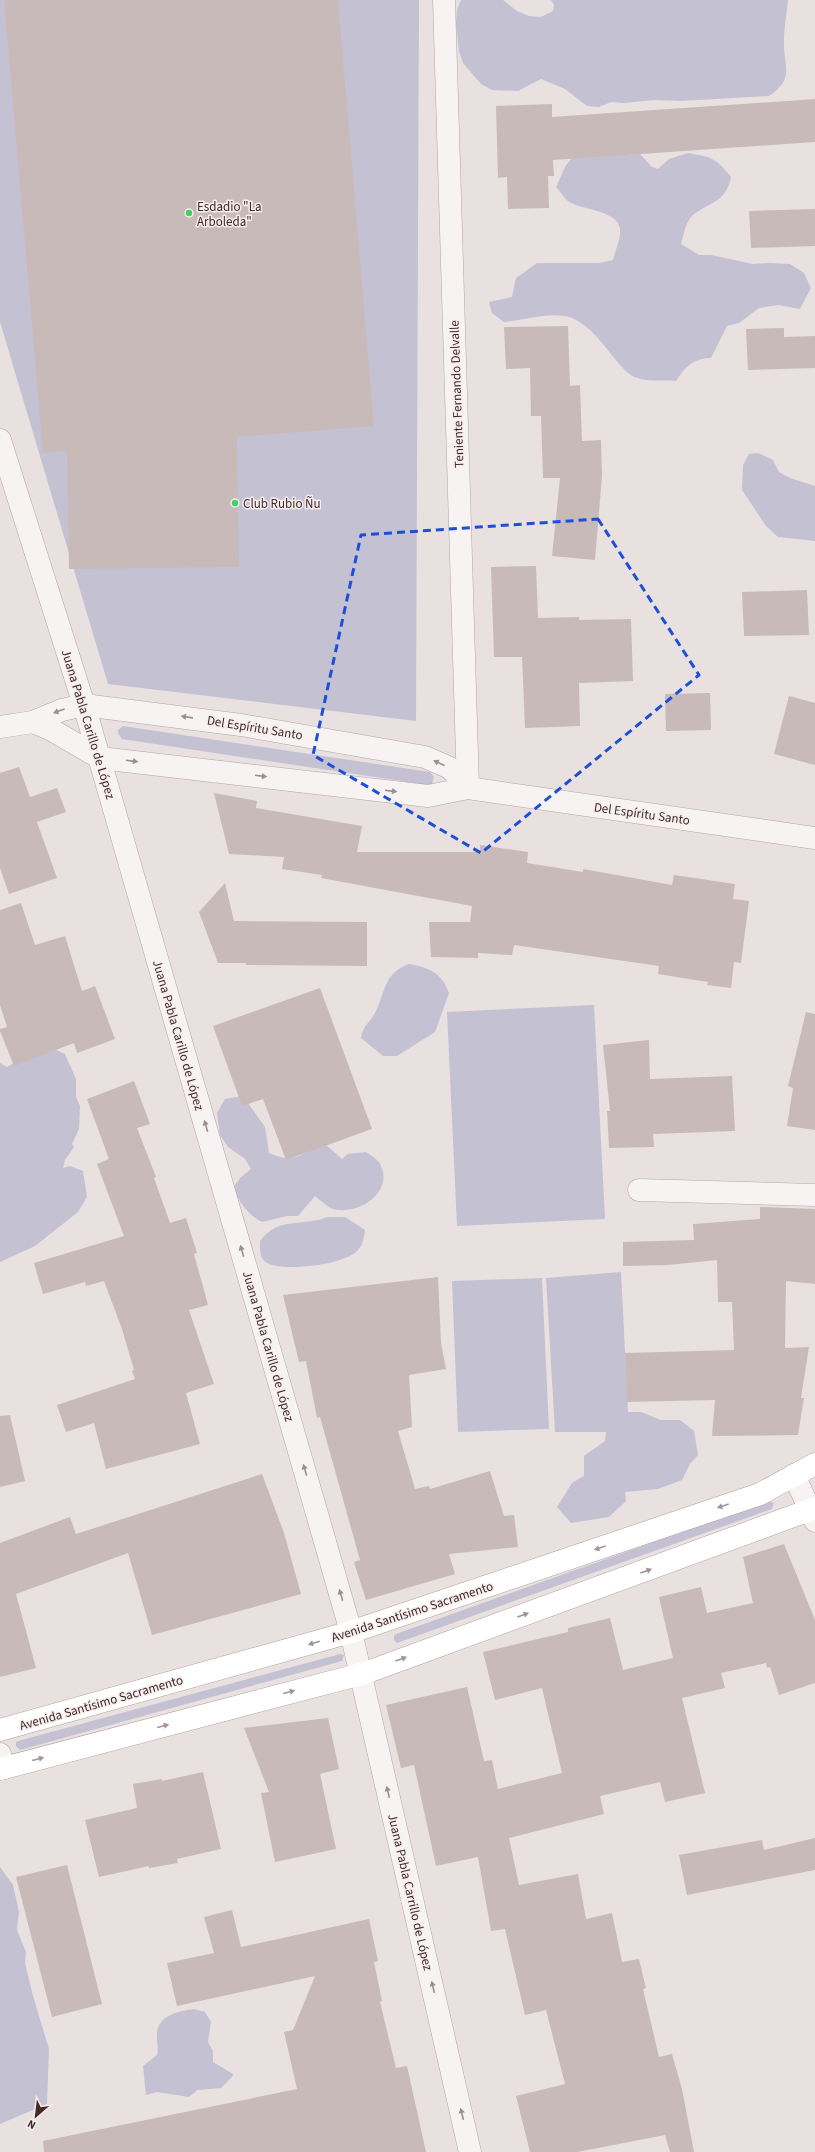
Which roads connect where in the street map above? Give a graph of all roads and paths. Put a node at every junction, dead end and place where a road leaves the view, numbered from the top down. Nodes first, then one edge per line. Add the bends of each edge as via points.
1 (444, 0) edge
2 (0, 440) edge
3 (84, 705) junction
4 (32, 722) junction
5 (0, 727) edge
6 (100, 758) junction
7 (468, 788) junction
8 (815, 838) edge
9 (639, 1190) dead end
10 (815, 1195) edge
11 (815, 1464) edge
12 (794, 1476) junction
13 (813, 1513) edge
14 (351, 1632) junction
15 (361, 1673) junction
16 (0, 1730) edge
17 (1, 1763) edge
18 (470, 2152) edge

1 - 7 street, Teniente Fernando Delvalle
2 - 3 street, Juana Pabla Carillo de López
3 -> 4 street, Del Espíritu Santo via 62,710
3 - 6 street, Juana Pabla Carillo de López
7 -> 3 street, Del Espíritu Santo via 450,768 425,757 242,725
4 - 5 street, Del Espíritu Santo
4 - 6 street, Del Espíritu Santo via 50,728
6 -> 7 street, Del Espíritu Santo via 428,796
14 -> 6 street, Juana Pabla Carillo de López
7 - 8 street, Del Espíritu Santo
9 - 10 street
11 - 12 main road, Avenida Santísimo Sacramento
12 - 13 street
12 -> 14 main road, Avenida Santísimo Sacramento via 760,1494
15 -> 13 main road
14 - 15 street, Juana Pabla Carrillo de López
14 -> 16 main road, Avenida Santísimo Sacramento
17 -> 15 main road
18 -> 15 street, Juana Pabla Carrillo de López

